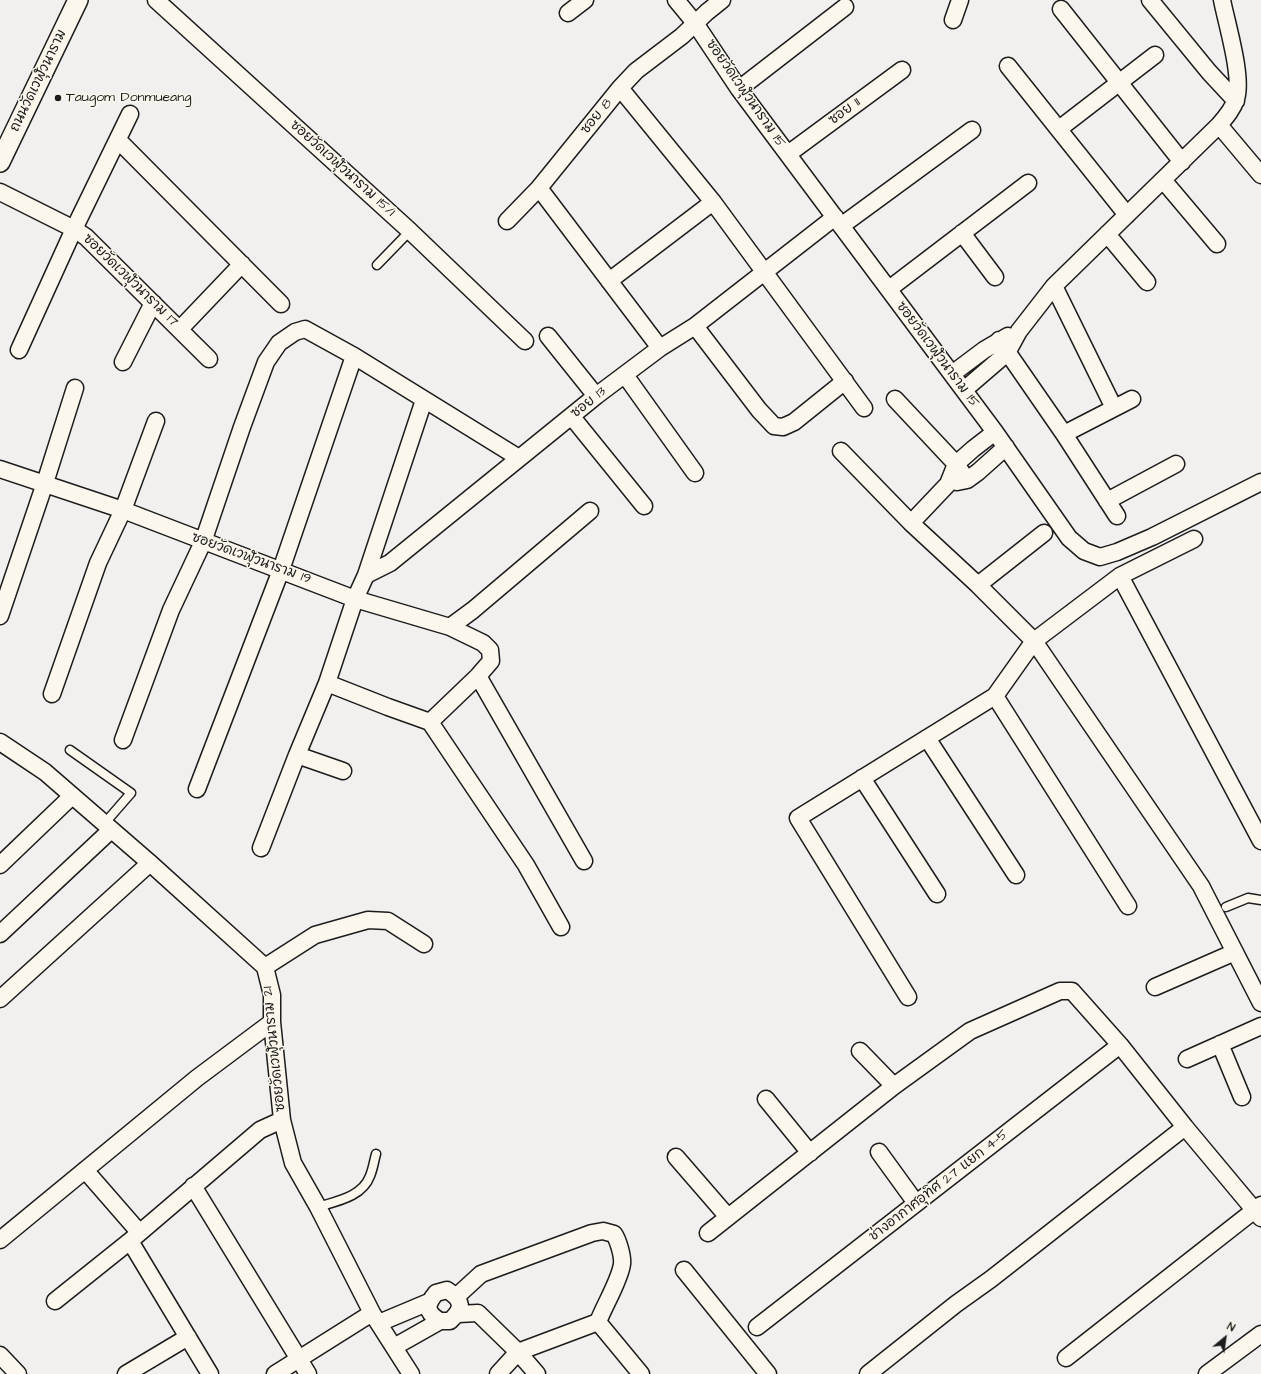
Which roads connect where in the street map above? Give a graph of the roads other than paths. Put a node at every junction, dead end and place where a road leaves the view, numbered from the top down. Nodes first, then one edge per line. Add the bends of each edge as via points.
1 (78, 0) edge
2 (156, 0) edge
3 (585, 0) edge
4 (676, 0) edge
5 (722, 0) edge
6 (960, 0) edge
7 (1150, 0) edge
8 (1222, 0) edge
9 (845, 7) dead end
10 (1061, 9) dead end
11 (568, 13) dead end
12 (953, 20) dead end
13 (695, 23) junction
14 (1155, 55) dead end
15 (1008, 66) dead end
16 (902, 70) dead end
17 (1119, 83) junction
18 (620, 88) junction
19 (739, 89) junction
20 (1236, 101) junction
21 (130, 114) dead end
22 (1219, 125) junction
23 (1059, 129) junction
24 (972, 130) dead end
25 (118, 140) junction
26 (788, 154) junction
27 (0, 162) edge
28 (1182, 162) junction
29 (1261, 175) edge
30 (1163, 180) junction
31 (1028, 183) dead end
32 (539, 188) junction
33 (0, 192) edge
34 (713, 202) junction
35 (1126, 215) junction
36 (507, 221) dead end
37 (838, 222) junction
38 (74, 229) junction
39 (410, 231) junction
40 (962, 233) junction
41 (1107, 234) junction
42 (1217, 244) dead end
43 (242, 264) junction
44 (378, 265) dead end
45 (764, 272) junction
46 (995, 277) dead end
47 (609, 281) junction
48 (1147, 282) dead end
49 (1054, 286) junction
50 (888, 289) junction
51 (153, 303) junction
52 (281, 304) dead end
53 (695, 326) junction
54 (180, 330) junction
55 (548, 336) dead end
56 (525, 341) dead end
57 (1003, 346) junction
58 (660, 348) junction
59 (19, 350) dead end
60 (354, 356) junction
61 (209, 359) dead end
62 (123, 362) dead end
63 (952, 374) junction
64 (625, 375) junction
65 (845, 381) junction
66 (75, 388) dead end
67 (964, 390) junction
68 (596, 396) junction
69 (895, 399) dead end
70 (1132, 399) dead end
71 (424, 400) junction
72 (864, 408) dead end
73 (1114, 408) junction
74 (572, 417) junction
75 (156, 421) dead end
76 (995, 432) junction
77 (1064, 434) junction
78 (1006, 447) junction
79 (841, 451) dead end
80 (518, 458) junction
81 (956, 464) junction
82 (1176, 464) dead end
83 (0, 469) edge
84 (695, 473) dead end
85 (967, 480) junction
86 (1261, 482) edge
87 (45, 483) junction
88 (948, 484) junction
89 (1107, 501) junction
90 (644, 506) dead end
91 (123, 510) junction
92 (590, 511) dead end
93 (1117, 516) dead end
94 (911, 523) junction
95 (1044, 532) dead end
96 (1194, 539) dead end
97 (203, 542) junction
98 (281, 570) junction
99 (366, 575) junction
100 (1120, 576) junction
101 (978, 585) junction
102 (355, 598) junction
103 (0, 616) edge
104 (450, 627) junction
105 (1034, 641) junction
106 (478, 676) junction
107 (327, 683) junction
108 (52, 694) dead end
109 (995, 696) junction
110 (430, 722) junction
111 (927, 738) junction
112 (123, 740) dead end
113 (0, 742) edge
114 (70, 750) dead end
115 (297, 754) junction
116 (343, 771) dead end
117 (862, 778) junction
118 (197, 789) dead end
119 (72, 796) junction
120 (108, 827) junction
121 (1261, 842) edge
122 (261, 848) dead end
123 (584, 861) dead end
124 (150, 863) junction
125 (0, 864) edge
126 (1016, 875) dead end
127 (937, 894) dead end
128 (1261, 900) edge
129 (1128, 906) dead end
130 (1226, 907) dead end
131 (561, 927) dead end
132 (0, 934) edge
133 (424, 944) dead end
134 (1234, 952) junction
135 (265, 967) junction
136 (1155, 988) dead end
137 (908, 997) dead end
138 (0, 999) edge
139 (1261, 1003) edge
140 (272, 1022) junction
141 (1261, 1026) edge
142 (1220, 1044) junction
143 (1120, 1045) junction
144 (860, 1051) dead end
145 (1187, 1059) dead end
146 (894, 1086) junction
147 (1242, 1097) dead end
148 (766, 1098) dead end
149 (282, 1120) junction
150 (1185, 1127) junction
151 (879, 1152) dead end
152 (810, 1153) junction
153 (376, 1154) dead end
154 (676, 1157) dead end
155 (85, 1170) junction
156 (194, 1186) junction
157 (916, 1204) junction
158 (318, 1207) junction
159 (1259, 1211) edge
160 (728, 1217) junction
161 (708, 1233) dead end
162 (134, 1237) junction
163 (0, 1240) edge
164 (684, 1270) dead end
165 (457, 1296) junction
166 (55, 1301) dead end
167 (429, 1302) junction
168 (458, 1314) junction
169 (376, 1318) junction
170 (440, 1321) junction
171 (598, 1322) junction
172 (757, 1327) dead end
173 (1261, 1334) edge
174 (188, 1337) junction
175 (394, 1347) junction
176 (518, 1352) junction
177 (0, 1355) edge
178 (1066, 1358) dead end
179 (299, 1359) junction
180 (18, 1374) edge
181 (126, 1374) edge
182 (210, 1374) edge
183 (274, 1374) edge
184 (308, 1374) edge
185 (411, 1374) edge
186 (498, 1374) edge
187 (536, 1374) edge
188 (641, 1374) edge
189 (768, 1374) edge
190 (868, 1374) edge
191 (1207, 1374) edge

1 - 27 street, ถนนวัดเวฬุวนาราม
2 - 39 street, ซอยวัดเวฬุวนาราม 15/1
3 - 11 street
4 - 13 street, ซอยวัดเวฬุวนาราม 15
5 - 13 street, ซอย 8
6 - 12 street
7 - 20 street
8 - 20 street via 1237,73 1239,89
9 - 19 street
10 - 17 street
13 - 18 street, ซอย 8 via 636,71
13 - 19 street, ซอยวัดเวฬุวนาราม 15
14 - 17 street
15 - 23 street
16 - 26 street, ซอย 11
17 - 23 street
17 - 28 street
18 - 32 street, ซอย 8
18 - 34 street
19 - 26 street, ซอยวัดเวฬุวนาราม 15
20 - 22 street
21 - 25 street
22 - 28 street
22 - 29 street
23 - 35 street
24 - 37 street, ซอย 13
25 - 38 street
25 - 43 street
26 - 37 street, ซอยวัดเวฬุวนาราม 15
28 - 30 street
30 - 35 street
30 - 42 street
31 - 40 street
32 - 36 street, ซอย 8
32 - 47 street
33 - 38 street, ซอยวัดเวฬุวนาราม 17
34 - 45 street
34 - 47 street
35 - 41 street
37 - 45 street, ซอย 13
37 - 50 street, ซอยวัดเวฬุวนาราม 15
38 - 51 street, ซอยวัดเวฬุวนาราม 17 via 86,236
38 - 59 street
39 - 44 lane
39 - 56 street, ซอยวัดเวฬุวนาราม 15/1
40 - 46 street
40 - 50 street
41 - 48 street
41 - 49 street
43 - 52 street
43 - 54 street
45 - 53 street, ซอย 13
45 - 65 street
47 - 58 street
49 - 57 street via 1019,331
49 - 73 street
50 - 63 street, ซอยวัดเวฬุวนาราม 15
51 - 54 street, ซอยวัดเวฬุวนาราม 17
51 - 62 street
53 - 58 street, ซอย 13
53 - 65 street via 774,426 784,427 794,422
54 - 61 street, ซอยวัดเวฬุวนาราม 17
55 - 68 street
57 - 63 street
57 - 67 street
57 - 77 street
58 - 64 street, ซอย 13
60 - 71 street
60 - 97 street via 305,329 295,332 279,343 266,362
60 - 98 street
63 - 67 street, ซอยวัดเวฬุวนาราม 15
64 - 68 street, ซอย 13
64 - 84 street
65 - 72 street
66 - 87 street
67 - 76 street, ซอยวัดเวฬุวนาราม 15
68 - 74 street, ซอย 13
69 - 81 street
70 - 73 street
71 - 80 street
71 - 99 street
73 - 77 street
74 - 80 street, ซอย 13
74 - 90 street
75 - 91 street
76 - 78 street, ซอยวัดเวฬุวนาราม 15
76 - 81 street
77 - 89 street
78 - 85 street
78 - 86 street, ซอยวัดเวฬุวนาราม 15 via 1069,538 1084,551 1100,557 1152,537
79 - 94 street
80 - 99 street, ซอย 13 via 390,563
81 - 85 street
81 - 88 street
82 - 89 street
83 - 87 street, ซอยวัดเวฬุวนาราม 19
85 - 88 street
87 - 91 street, ซอยวัดเวฬุวนาราม 19
87 - 103 street
88 - 94 street
89 - 93 street
91 - 97 street, ซอยวัดเวฬุวนาราม 19
91 - 108 street via 98,563
92 - 104 street
94 - 101 street
95 - 101 street
96 - 100 street
97 - 98 street, ซอยวัดเวฬุวนาราม 19
97 - 112 street via 171,610
98 - 102 street, ซอยวัดเวฬุวนาราม 19
98 - 118 street
99 - 102 street
100 - 105 street
100 - 121 street
101 - 105 street
102 - 104 street, ซอยวัดเวฬุวนาราม 19
102 - 107 street
104 - 106 street, ซอยวัดเวฬุวนาราม 19 via 483,643 490,650 491,661
105 - 109 street
105 - 134 street via 1201,886
106 - 110 street
106 - 123 street
107 - 110 street
107 - 115 street
109 - 111 street
109 - 129 street
110 - 131 street via 526,865
111 - 117 street
111 - 126 street
113 - 119 street, ซอยวัดเวฬุวนาราม 21 via 45,772
114 - 120 lane via 131,793
115 - 116 street
115 - 122 street
117 - 127 street
117 - 137 street via 798,818
119 - 120 street, ซอยวัดเวฬุวนาราม 21
119 - 125 street
120 - 124 street, ซอยวัดเวฬุวนาราม 21
120 - 132 street
124 - 135 street, ซอยวัดเวฬุวนาราม 21
124 - 138 street
128 - 130 lane via 1248,898
133 - 135 street via 388,920 368,920 315,935
134 - 136 street
134 - 139 street
135 - 140 street, ซอยวัดเวฬุวนาราม 21 via 272,995
140 - 149 street, ซอยวัดเวฬุวนาราม 21
140 - 155 street via 197,1078
141 - 142 street
142 - 145 street
142 - 147 street
143 - 146 street via 1072,991 1060,991 970,1031
143 - 150 street
143 - 157 street, ช่างอากาศอุทิศ 27 แยก 4-5
144 - 146 street
146 - 152 street
148 - 152 street
149 - 156 street via 260,1130
149 - 158 street, ซอยวัดเวฬุวนาราม 21 via 293,1163
150 - 159 street
150 - 190 street
151 - 157 street
152 - 160 street
153 - 158 lane via 370,1177 361,1190
154 - 160 street
155 - 162 street
155 - 163 street
156 - 162 street
156 - 179 street
157 - 172 street, ช่างอากาศอุทิศ 27 แยก 4-5
158 - 169 street, ซอยวัดเวฬุวนาราม 21
159 - 178 street
160 - 161 street
162 - 166 street
162 - 174 street
164 - 189 street
165 - 167 street via 447,1290 436,1293
165 - 168 street via 460,1305
165 - 171 street via 481,1274 603,1231 614,1234 618,1240 622,1263
167 - 169 street
167 - 170 street via 429,1310 433,1317
168 - 170 street via 450,1321
168 - 176 street via 478,1314
169 - 175 street, ซอยวัดเวฬุวนาราม 21
169 - 179 street
170 - 175 street
171 - 176 street
171 - 188 street
173 - 191 street
174 - 181 street
174 - 182 street
175 - 185 street, ซอยวัดเวฬุวนาราม 21
176 - 186 street
176 - 187 street
177 - 180 street
179 - 183 street
179 - 184 street

